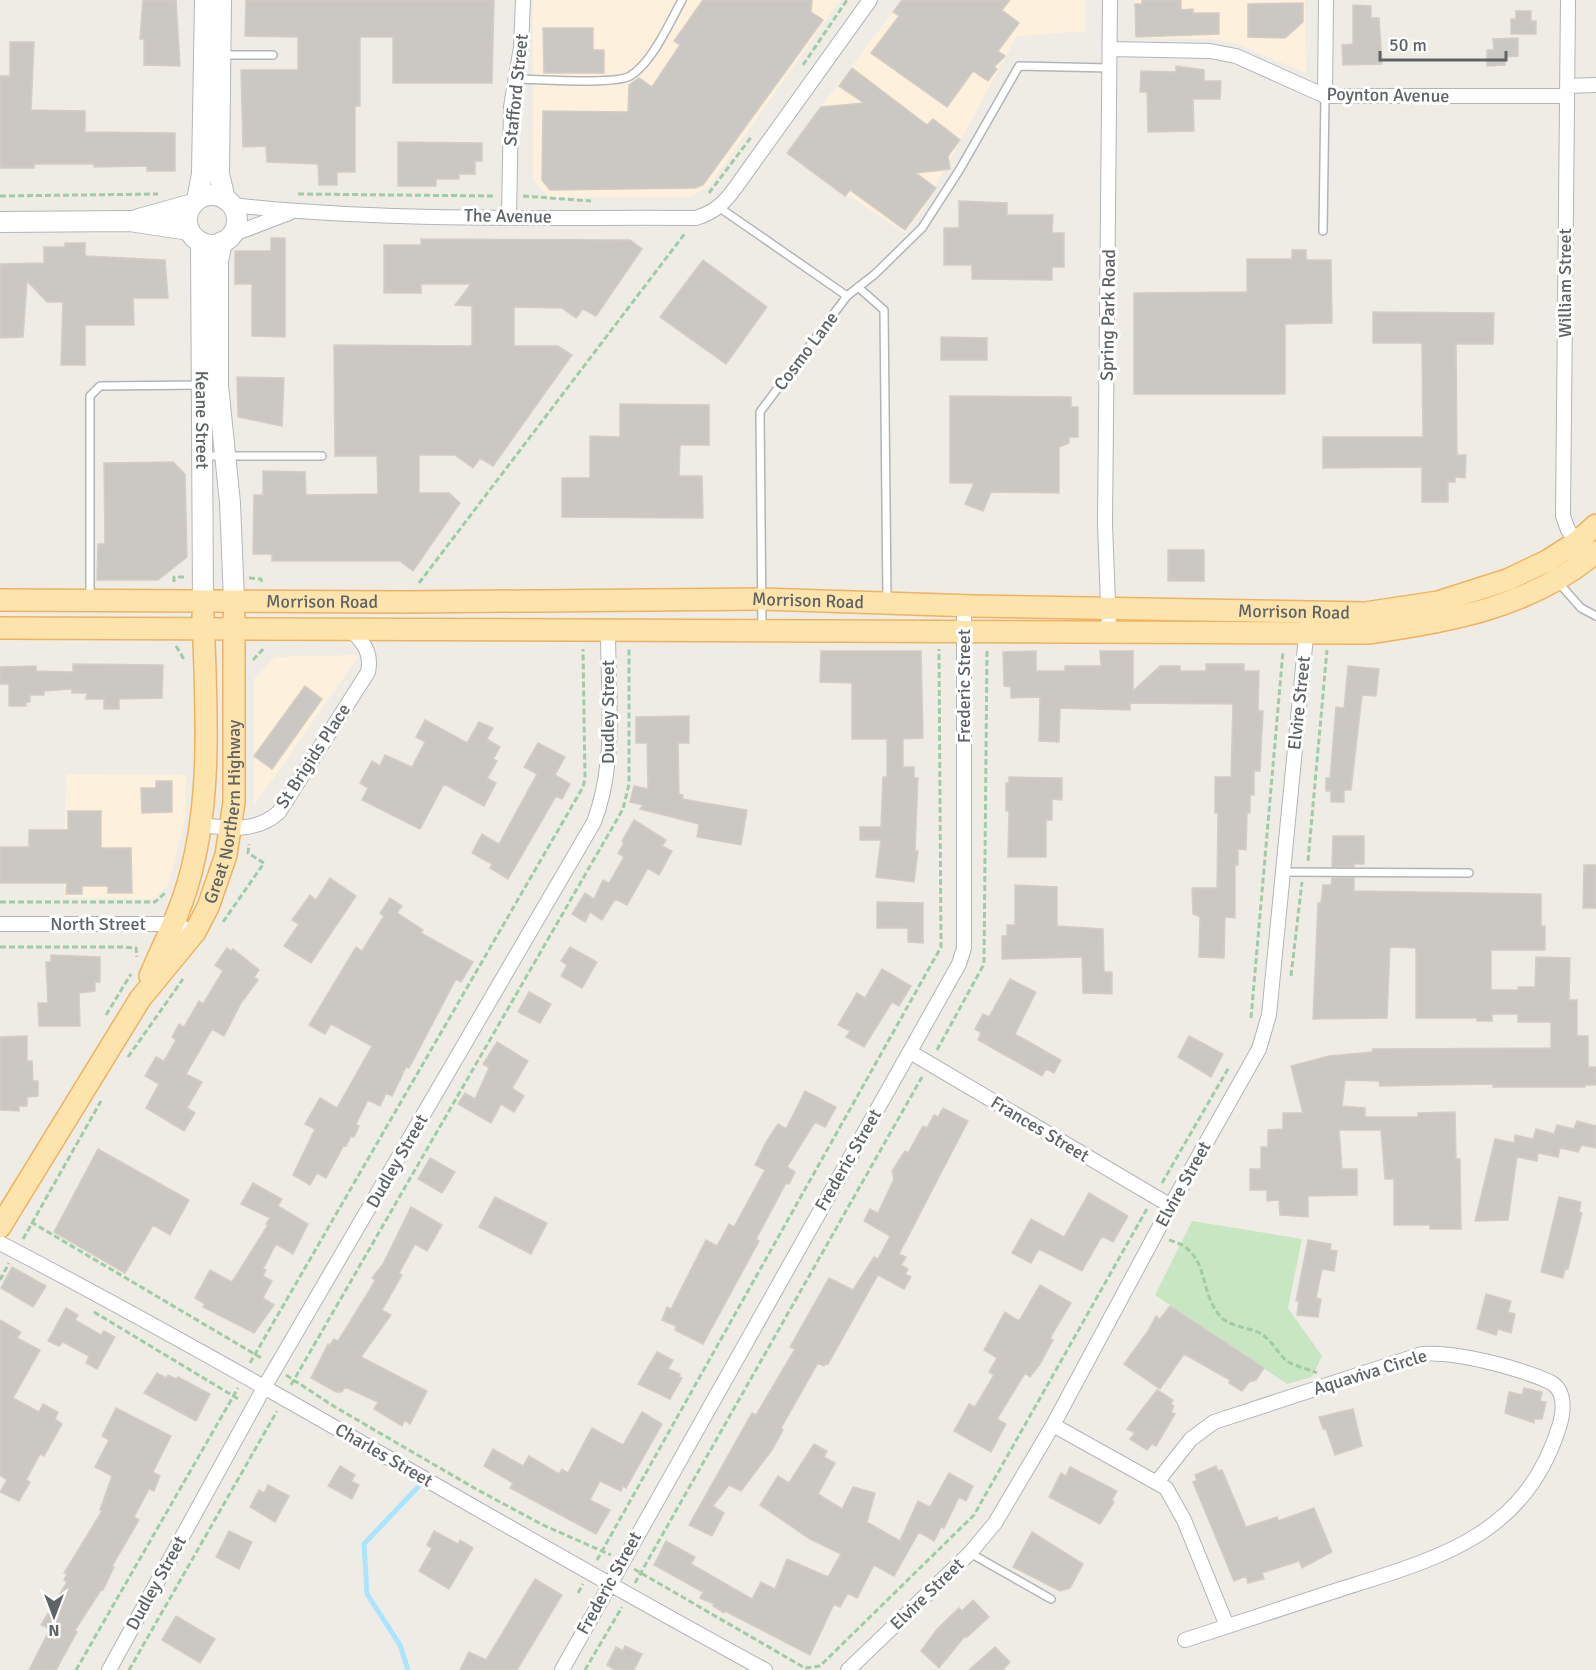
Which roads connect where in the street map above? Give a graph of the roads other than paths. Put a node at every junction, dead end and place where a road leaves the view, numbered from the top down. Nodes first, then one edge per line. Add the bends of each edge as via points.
1 (205, 0) edge
2 (221, 0) edge
3 (523, 0) edge
4 (682, 0) edge
5 (870, 0) edge
6 (1110, 0) edge
7 (1326, 0) edge
8 (1568, 0) edge
9 (1110, 49) junction
10 (212, 55) junction
11 (273, 55) dead end
12 (1110, 68) junction
13 (515, 79) junction
14 (1596, 85) edge
15 (1567, 91) junction
16 (1325, 96) junction
17 (195, 202) junction
18 (228, 202) junction
19 (720, 208) junction
20 (294, 212) junction
21 (509, 217) junction
22 (130, 221) junction
23 (0, 222) edge
24 (1323, 231) dead end
25 (195, 236) junction
26 (228, 238) junction
27 (858, 287) junction
28 (847, 296) junction
29 (209, 385) junction
30 (201, 456) junction
31 (322, 456) dead end
32 (225, 457) junction
33 (1596, 525) edge
34 (1588, 550) edge
35 (1556, 579) junction
36 (762, 599) junction
37 (0, 600) edge
38 (234, 600) junction
39 (90, 601) junction
40 (203, 601) junction
41 (887, 602) junction
42 (964, 605) junction
43 (1108, 609) junction
44 (1596, 616) edge
45 (1307, 622) junction
46 (0, 628) edge
47 (204, 629) junction
48 (234, 629) junction
49 (351, 630) junction
50 (1109, 630) junction
51 (762, 631) junction
52 (964, 632) junction
53 (608, 638) junction
54 (200, 825) junction
55 (231, 829) junction
56 (1281, 872) junction
57 (1469, 873) dead end
58 (0, 924) edge
59 (172, 924) junction
60 (195, 932) junction
61 (140, 999) junction
62 (910, 1052) junction
63 (1171, 1206) junction
64 (0, 1227) edge
65 (0, 1243) edge
66 (265, 1386) junction
67 (1053, 1425) junction
68 (1157, 1482) junction
69 (970, 1553) junction
70 (607, 1585) junction
71 (1051, 1599) dead end
72 (1227, 1626) junction
73 (1185, 1640) dead end
74 (109, 1670) edge
75 (562, 1670) edge
76 (765, 1670) edge
77 (848, 1670) edge

1 - 10 street
2 - 10 street
3 - 13 street, Stafford Street
4 - 13 lane via 661,39 639,68 623,79
5 - 19 street
6 - 9 street, Spring Park Road
7 - 16 street
8 - 15 street, William Street
9 - 12 street, Spring Park Road
9 - 16 street, Poynton Avenue via 1210,51 1236,56
10 - 11 lane
10 - 17 street via 202,174
10 - 18 street via 219,174
12 - 27 lane, Cosmo Lane via 1019,66 922,228
12 - 43 street, Spring Park Road via 1105,524
13 - 21 street, Stafford Street
14 - 15 street, Poynton Avenue
15 - 16 street, Poynton Avenue
15 - 34 street, William Street via 1563,516 1568,530
16 - 24 lane
17 - 18 street via 211,195
17 - 22 street
17 - 25 street via 187,219
18 - 20 street, The Avenue
18 - 26 street via 237,222
19 - 21 street, The Avenue via 696,218
19 - 28 lane
20 - 21 street, The Avenue
20 - 26 street, The Avenue
22 - 23 street
22 - 25 street
25 - 26 street via 211,244
25 - 29 street, Keane Street
26 - 29 street, Keane Street via 218,261
27 - 28 lane, Cosmo Lane
27 - 41 lane via 884,310
28 - 36 lane, Cosmo Lane via 760,412
29 - 30 street, Keane Street
29 - 32 street, Keane Street
29 - 39 lane via 100,386 90,396
30 - 32 lane
30 - 40 street, Keane Street
31 - 32 lane
32 - 38 street, Keane Street
33 - 34 main road, Morrison Road
34 - 35 main road, Morrison Road
34 - 45 main road, Morrison Road via 1547,561 1507,580 1438,602
35 - 44 lane via 1581,608
35 - 45 main road, Morrison Road via 1514,601 1441,623 1368,633
36 - 38 main road, Morrison Road
36 - 41 main road, Morrison Road
36 - 51 lane, Cosmo Lane
37 - 39 main road, Morrison Road
38 - 40 main road, Morrison Road
38 - 48 main road, Great Northern Highway
39 - 40 main road, Morrison Road
40 - 47 main road, Great Northern Highway
41 - 42 main road, Morrison Road
42 - 43 main road, Morrison Road
42 - 52 street, Frederic Street
43 - 45 main road, Morrison Road
43 - 50 street, Spring Park Road
45 - 50 main road, Morrison Road
45 - 56 street, Elvire Street
46 - 47 main road, Morrison Road
47 - 48 main road, Morrison Road
47 - 54 main road, Great Northern Highway
48 - 49 main road, Morrison Road
48 - 55 main road, Great Northern Highway
49 - 53 main road, Morrison Road
49 - 55 street, St Brigids Place via 367,649 368,672 279,812 268,822
50 - 52 main road, Morrison Road
51 - 52 main road, Morrison Road
51 - 53 main road, Morrison Road
52 - 62 street, Frederic Street via 964,948
53 - 66 street, Dudley Street via 609,764 605,794 594,822
54 - 55 street, St Brigids Place
54 - 59 main road, Great Northern Highway via 184,896
55 - 60 main road, Great Northern Highway via 218,879
56 - 57 lane
56 - 63 street, Elvire Street via 1266,1031
58 - 59 street, North Street
59 - 60 street, North Street
59 - 61 main road, Great Northern Highway
60 - 61 main road, Great Northern Highway
61 - 64 main road, Great Northern Highway
62 - 63 street, Frances Street
62 - 70 street, Frederic Street
63 - 67 street, Elvire Street
65 - 66 street, Charles Street
66 - 70 street, Charles Street
66 - 74 street, Dudley Street
67 - 68 street
67 - 69 street, Elvire Street via 995,1523
68 - 72 street via 1173,1499 1184,1520
68 - 72 street, Aquaviva Circle via 1191,1439 1214,1422 1422,1354 1455,1355 1535,1375 1554,1384 1562,1396 1560,1423 1537,1477 1521,1500 1488,1530 1433,1559
69 - 71 lane
69 - 77 street, Elvire Street
70 - 75 street, Frederic Street
70 - 76 street, Charles Street
72 - 73 street, Aquaviva Circle

